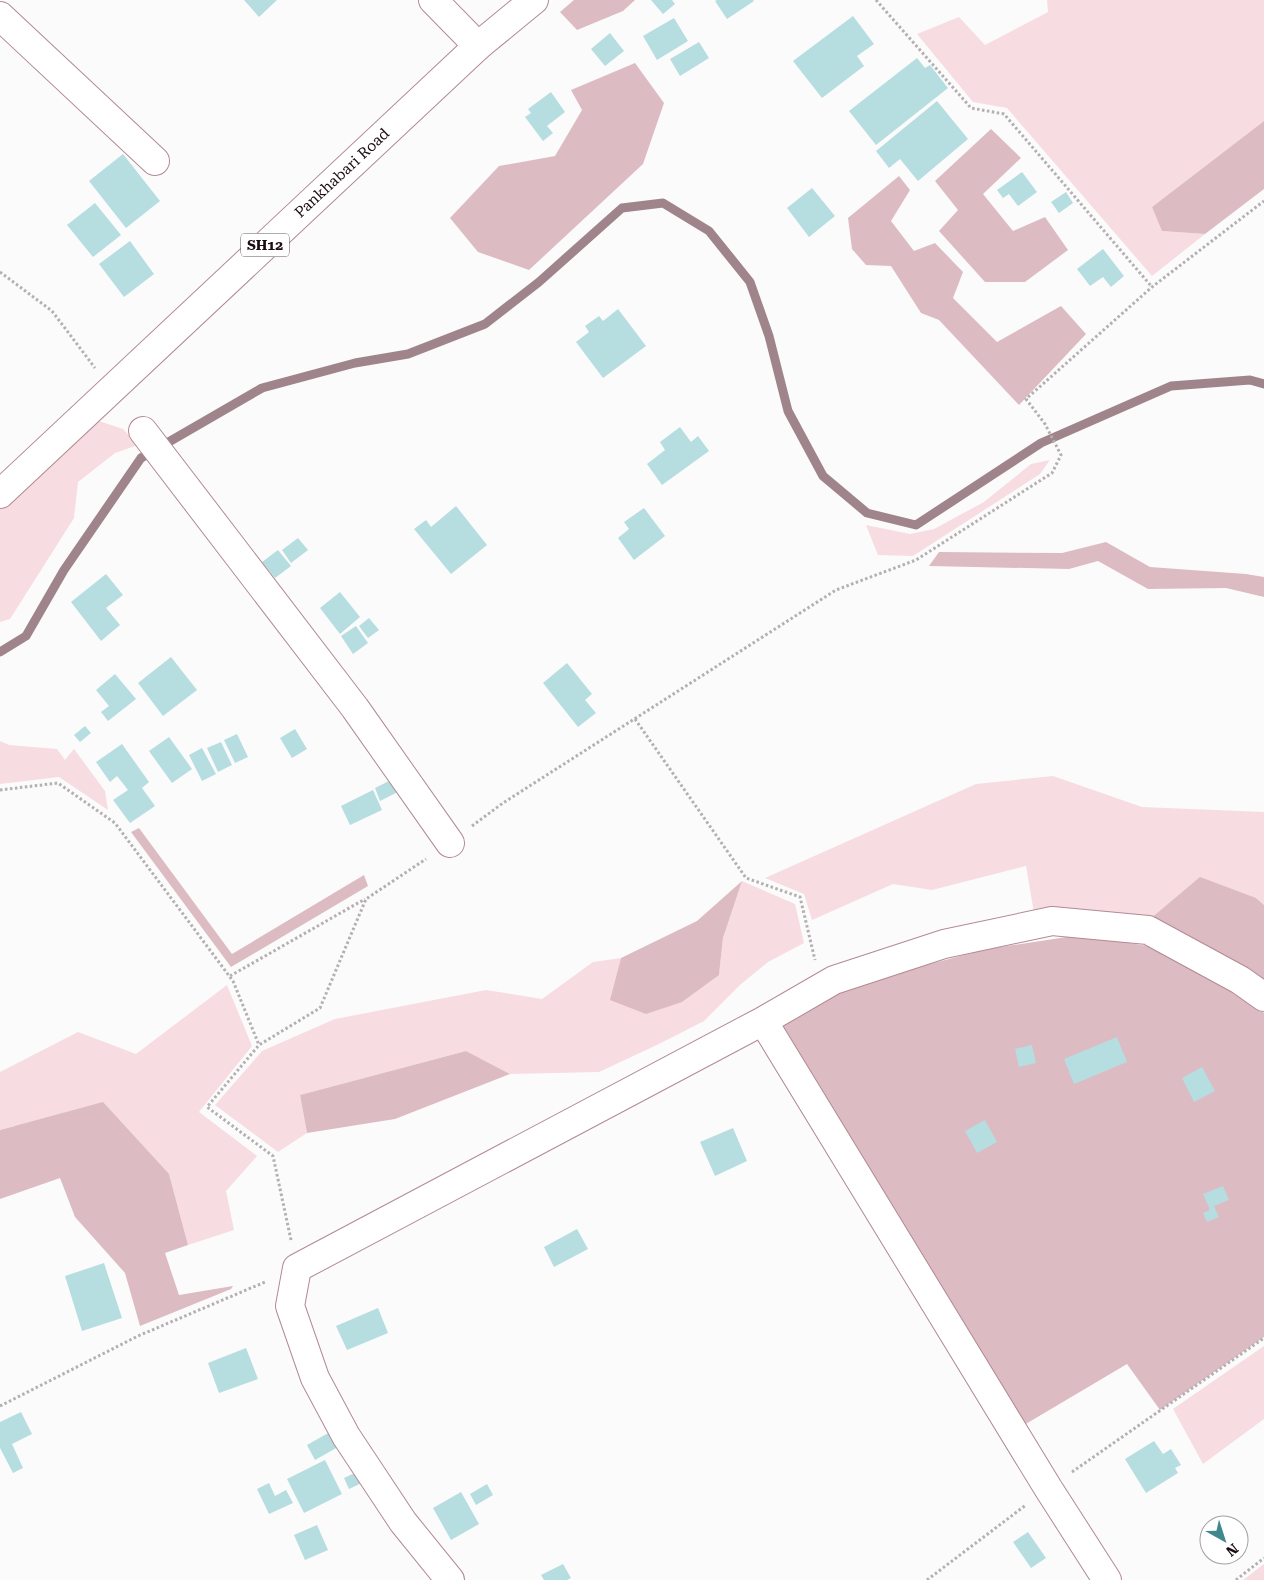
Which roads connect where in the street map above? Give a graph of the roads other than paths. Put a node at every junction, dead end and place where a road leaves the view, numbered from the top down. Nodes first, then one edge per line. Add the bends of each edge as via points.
1 (433, 0) edge
2 (534, 0) edge
3 (0, 16) edge
4 (478, 46) junction
5 (155, 161) dead end
6 (143, 431) dead end
7 (0, 494) edge
8 (450, 843) road end
9 (1264, 997) edge
10 (763, 1021) junction
11 (450, 1580) edge
12 (1106, 1580) edge

1 - 4 street
2 - 4 street, Pankhabari Road / SH12
3 - 5 street
4 - 7 street, Pankhabari Road / SH12
6 - 8 street via 356,708
9 - 10 street via 1240,980 1148,930 1052,921 944,944 834,980
10 - 11 street via 297,1268 290,1306 315,1378 346,1436 403,1522
10 - 12 street

